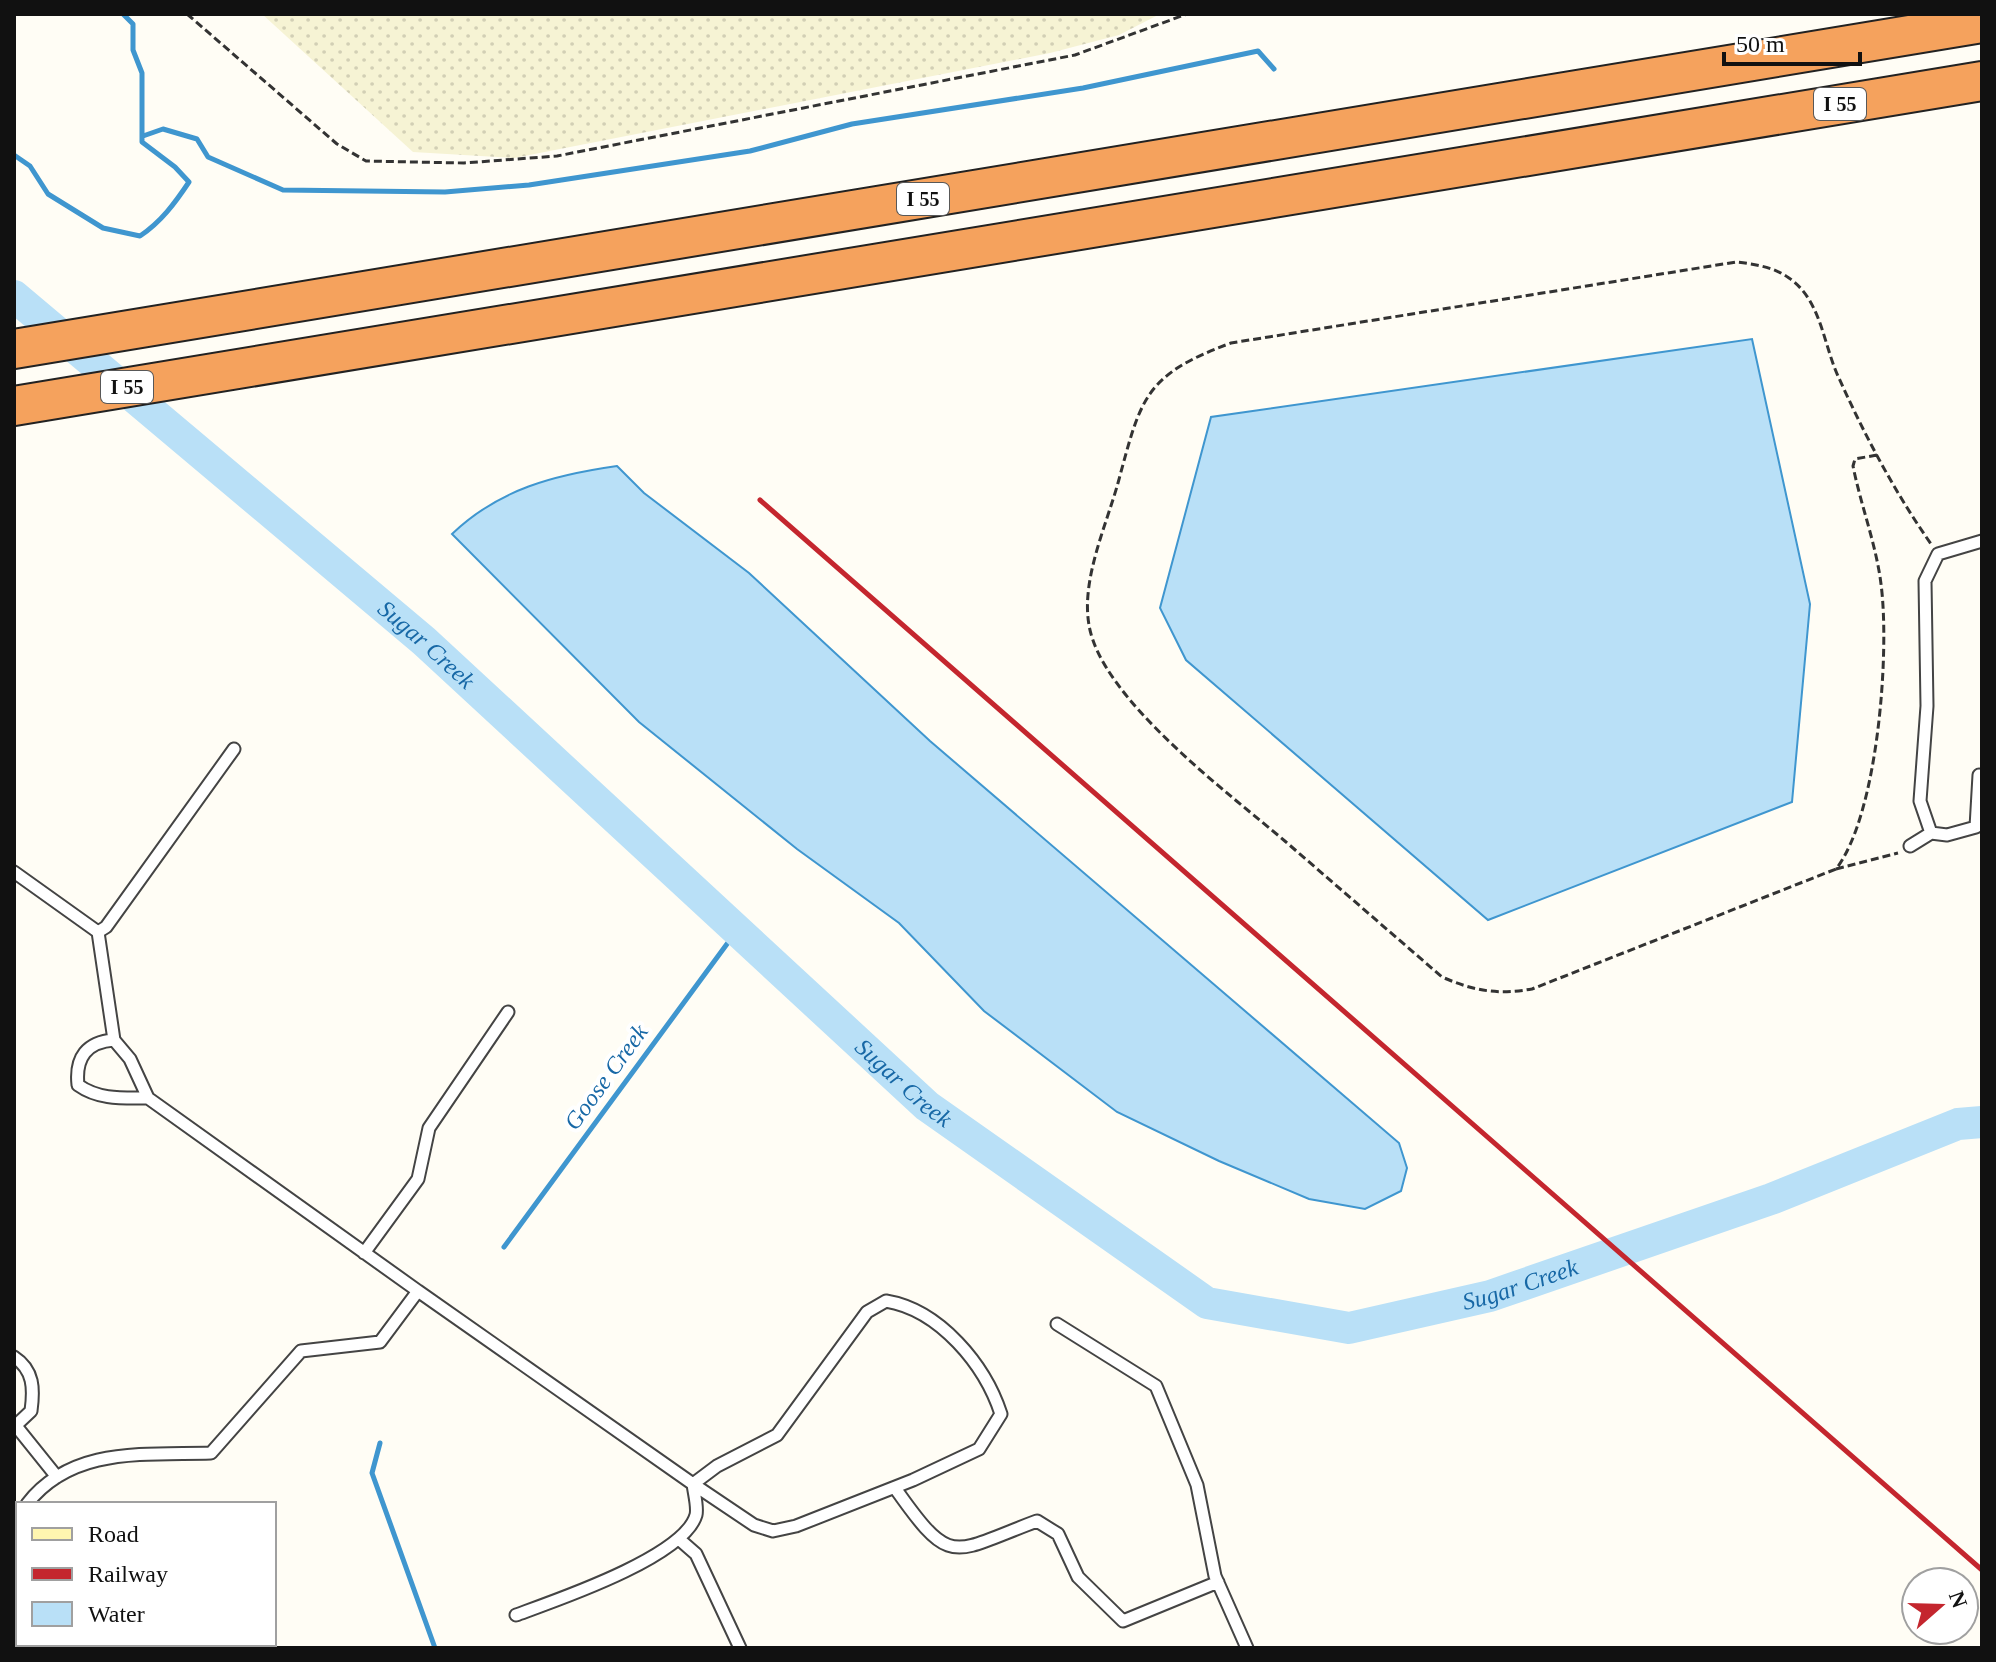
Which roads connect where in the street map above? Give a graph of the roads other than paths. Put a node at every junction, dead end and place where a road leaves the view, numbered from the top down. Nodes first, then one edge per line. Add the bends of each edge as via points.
1 (1982, 23) edge
2 (1982, 81) edge
3 (14, 349) edge
4 (14, 406) edge
5 (1982, 541) edge
6 (234, 749) dead end
7 (1979, 775) dead end
8 (1931, 833) junction
9 (1910, 846) road end
10 (14, 872) edge
11 (98, 932) junction
12 (508, 1012) dead end
13 (114, 1040) junction
14 (148, 1098) junction
15 (364, 1253) junction
16 (418, 1291) junction
17 (1057, 1324) dead end
18 (14, 1357) edge
19 (15, 1426) edge
20 (57, 1477) junction
21 (693, 1484) junction
22 (895, 1488) junction
23 (29, 1502) edge
24 (680, 1540) junction
25 (1218, 1582) junction
26 (516, 1615) dead end
27 (740, 1648) edge
28 (1247, 1648) edge

1 - 3 highway, I 55
2 - 4 highway, I 55
5 - 8 lane via 1938,554 1925,581 1927,706 1920,801
6 - 11 lane
7 - 8 lane via 1976,827 1947,835
8 - 9 lane
10 - 11 lane
11 - 13 lane
12 - 15 lane via 429,1128 418,1179
13 - 14 lane via 130,1059
13 - 14 lane via 98,1041 82,1055 76,1068 78,1085 110,1098
14 - 15 lane
15 - 16 lane
16 - 20 lane via 380,1342 301,1351 211,1453 106,1455
16 - 21 lane
17 - 25 lane via 1156,1386 1197,1485
18 - 19 lane via 32,1378 33,1395 31,1411
19 - 20 lane
20 - 23 lane
21 - 22 lane via 754,1525 773,1531
21 - 22 lane via 777,1435 867,1312 886,1301 927,1316 957,1344 992,1385 1001,1414 979,1449
21 - 24 lane via 696,1514
22 - 25 lane via 938,1543 959,1550 1037,1521 1058,1534 1078,1577 1123,1621
24 - 26 lane via 632,1568
24 - 27 lane via 696,1554
25 - 28 lane

